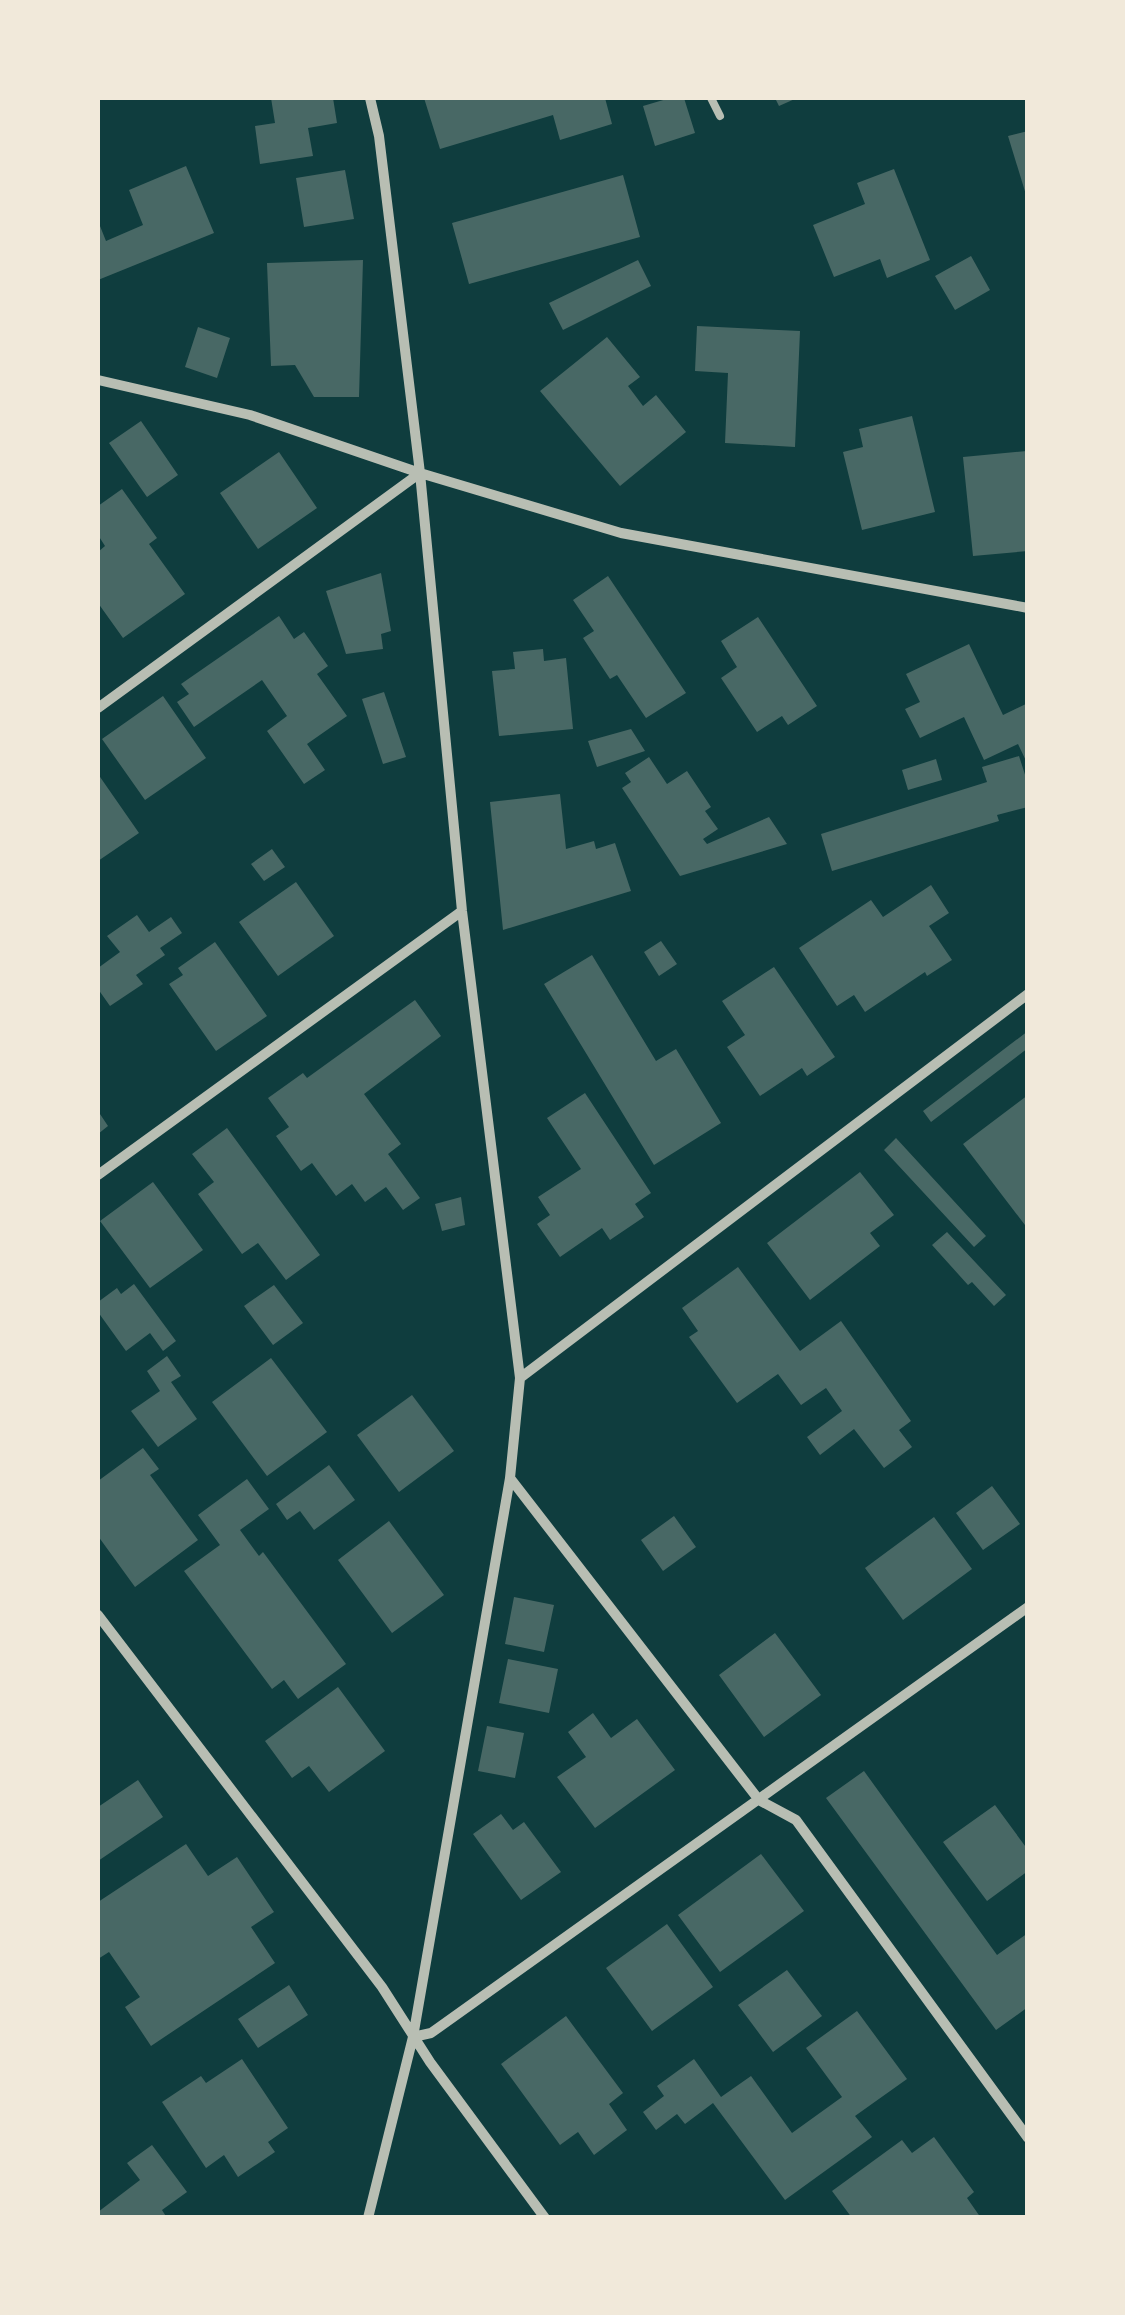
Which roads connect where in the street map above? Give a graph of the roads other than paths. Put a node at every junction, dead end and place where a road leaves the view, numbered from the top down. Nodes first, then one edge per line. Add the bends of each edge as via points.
1 (370, 98) edge
2 (711, 98) edge
3 (720, 116) dead end
4 (98, 380) edge
5 (420, 473) junction
6 (1028, 608) edge
7 (98, 708) edge
8 (462, 912) junction
9 (1028, 994) edge
10 (98, 1174) edge
11 (520, 1378) junction
12 (510, 1478) junction
13 (1028, 1607) edge
14 (98, 1615) edge
15 (759, 1800) junction
16 (413, 2037) junction
17 (1028, 2138) edge
18 (368, 2218) edge
19 (545, 2218) edge

1 - 5 street
2 - 3 lane
4 - 5 street via 250,415
5 - 6 street via 621,534
5 - 7 street
5 - 8 street
8 - 10 street
8 - 11 street
9 - 11 street
11 - 12 street
12 - 15 street
12 - 16 street
13 - 15 street
14 - 16 street via 382,1987
15 - 16 street via 431,2033
15 - 17 street via 796,1820
16 - 18 street
16 - 19 street

